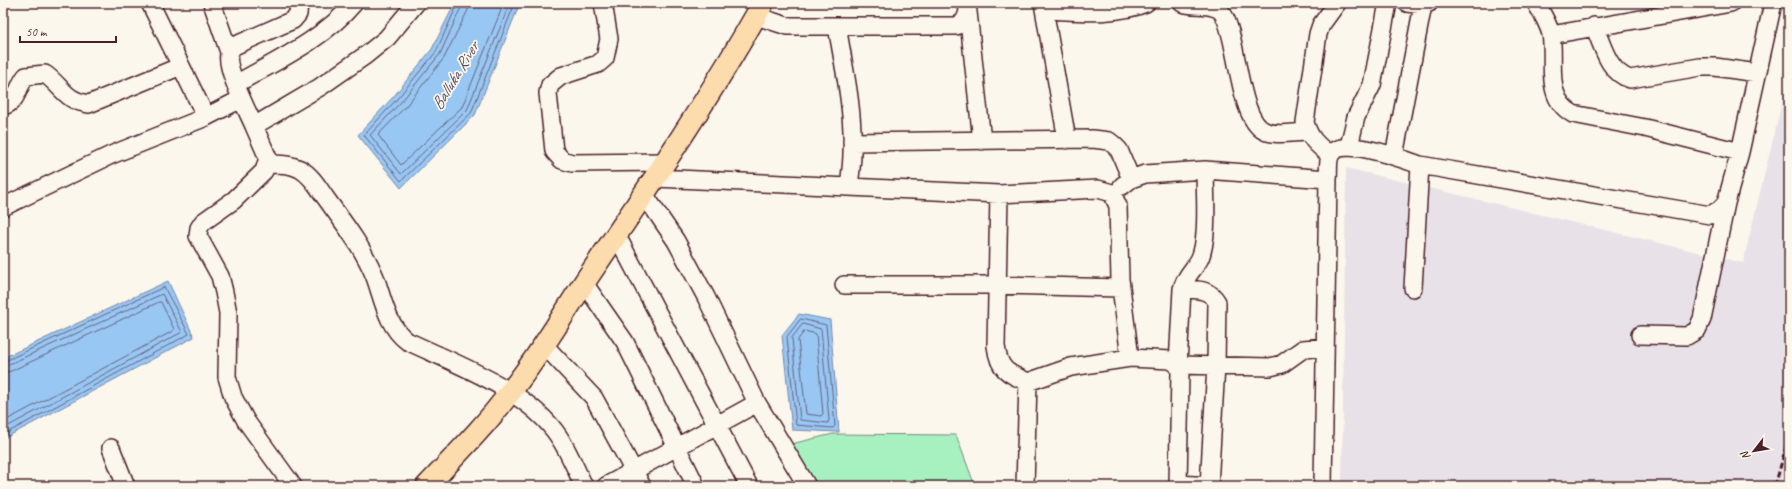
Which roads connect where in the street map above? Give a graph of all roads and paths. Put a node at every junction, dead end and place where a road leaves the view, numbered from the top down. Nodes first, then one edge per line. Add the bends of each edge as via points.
1 (150, 3) edge
2 (212, 3) edge
3 (299, 3) edge
4 (354, 3) edge
5 (416, 3) edge
6 (603, 3) edge
7 (1146, 3) edge
8 (1182, 3) edge
9 (1337, 3) edge
10 (1388, 3) edge
11 (1536, 3) edge
12 (1731, 3) edge
13 (1773, 3) edge
14 (1420, 4) edge
15 (1714, 4) edge
16 (1043, 6) edge
17 (967, 8) edge
18 (760, 9) edge
19 (837, 26) junction
20 (1594, 26) junction
21 (1551, 35) junction
22 (229, 52) junction
23 (181, 66) junction
24 (1757, 73) junction
25 (245, 105) junction
26 (3, 106) edge
27 (206, 117) junction
28 (1307, 132) junction
29 (1067, 140) junction
30 (982, 141) junction
31 (852, 142) junction
32 (1349, 146) junction
33 (1740, 152) junction
34 (1330, 155) junction
35 (1394, 156) junction
36 (268, 164) junction
37 (1420, 165) junction
38 (1205, 170) junction
39 (655, 178) junction
40 (1131, 179) junction
41 (1328, 179) junction
42 (849, 187) junction
43 (1112, 193) junction
44 (999, 194) junction
45 (1726, 203) junction
46 (3, 207) edge
47 (617, 236) junction
48 (584, 283) junction
49 (844, 285) dead end
50 (997, 285) junction
51 (1121, 288) junction
52 (1413, 288) dead end
53 (1182, 289) junction
54 (1640, 335) dead end
55 (544, 345) junction
56 (1325, 347) junction
57 (1130, 358) junction
58 (1178, 365) junction
59 (1216, 366) junction
60 (1028, 382) junction
61 (511, 392) junction
62 (757, 403) junction
63 (718, 425) junction
64 (678, 447) junction
65 (111, 448) dead end
66 (638, 479) edge
67 (1178, 485) edge
68 (126, 486) edge
69 (293, 486) edge
70 (427, 486) edge
71 (584, 486) edge
72 (606, 486) edge
73 (696, 486) edge
74 (749, 486) edge
75 (807, 486) edge
76 (1025, 486) edge
77 (1209, 486) edge
78 (1212, 486) edge
79 (1323, 486) edge

1 - 23 street
2 - 22 street
3 - 22 street via 298,14 293,20 234,46
4 - 25 street via 341,18 296,49
5 - 25 street via 387,38 320,87
6 - 39 street via 609,39 605,58 598,64 561,76 550,85 548,93 554,151 562,160 572,163
7 - 16 street via 1119,10 1085,12
8 - 28 street via 1214,8 1223,13 1254,123 1268,133
9 - 28 street via 1321,25 1315,47 1305,122
10 - 32 street via 1372,85 1356,117
11 - 21 street
12 - 15 street
13 - 24 street
14 - 35 street
15 - 20 street
16 - 29 street
17 - 19 street via 964,22 956,26
17 - 30 street
18 - 19 street via 787,26
18 - 39 main road
19 - 31 street via 847,83
20 - 21 street
20 - 24 street via 1612,68 1620,76 1630,79 1700,67
21 - 33 street via 1551,73 1557,98 1564,109 1573,114 1645,128
22 - 25 street via 229,64
23 - 26 street via 89,104 77,103 70,99 55,81 45,74 26,76 20,84 15,100
23 - 27 street
24 - 33 street
25 - 27 street
25 - 36 street via 266,152
27 - 46 street via 111,155
28 - 34 street via 1312,140
29 - 30 street
29 - 40 street via 1109,141 1118,150
30 - 31 street
31 - 42 street
32 - 34 street via 1335,149
32 - 35 street
33 - 45 street
34 - 41 street
35 - 37 street
36 - 61 street via 290,165 302,170 311,178 365,255 398,334 407,341
36 - 69 street via 234,200 203,222 198,236 220,276 224,292 228,313 227,377 233,397 246,421
37 - 45 street via 1706,215 1710,215
37 - 52 street
38 - 40 street via 1145,174
38 - 41 street
38 - 53 street via 1204,244 1200,260 1185,278
39 - 42 street
39 - 47 main road
39 - 62 street via 676,241
40 - 43 street
41 - 56 street
42 - 44 street
43 - 44 street via 1098,189
43 - 51 street via 1118,206
44 - 50 street
45 - 54 street via 1702,319 1697,330 1688,336
47 - 48 main road
47 - 63 street
48 - 55 main road
48 - 64 street via 625,342
49 - 50 street
50 - 51 street
50 - 60 street via 998,359 1010,375
51 - 57 street
53 - 58 street
53 - 59 street via 1206,291 1213,295 1216,302
55 - 61 main road
55 - 66 street via 594,398
56 - 59 street via 1303,350 1282,364 1270,367
56 - 79 street
57 - 58 street via 1171,360
57 - 60 street via 1071,367
58 - 59 street
58 - 67 street
59 - 77 street
60 - 76 street
61 - 70 main road
61 - 71 street via 540,415 559,437
62 - 63 street
62 - 75 street
63 - 64 street
63 - 74 street
64 - 66 street
64 - 73 street
65 - 68 street
66 - 72 street
67 - 77 street
77 - 78 street

